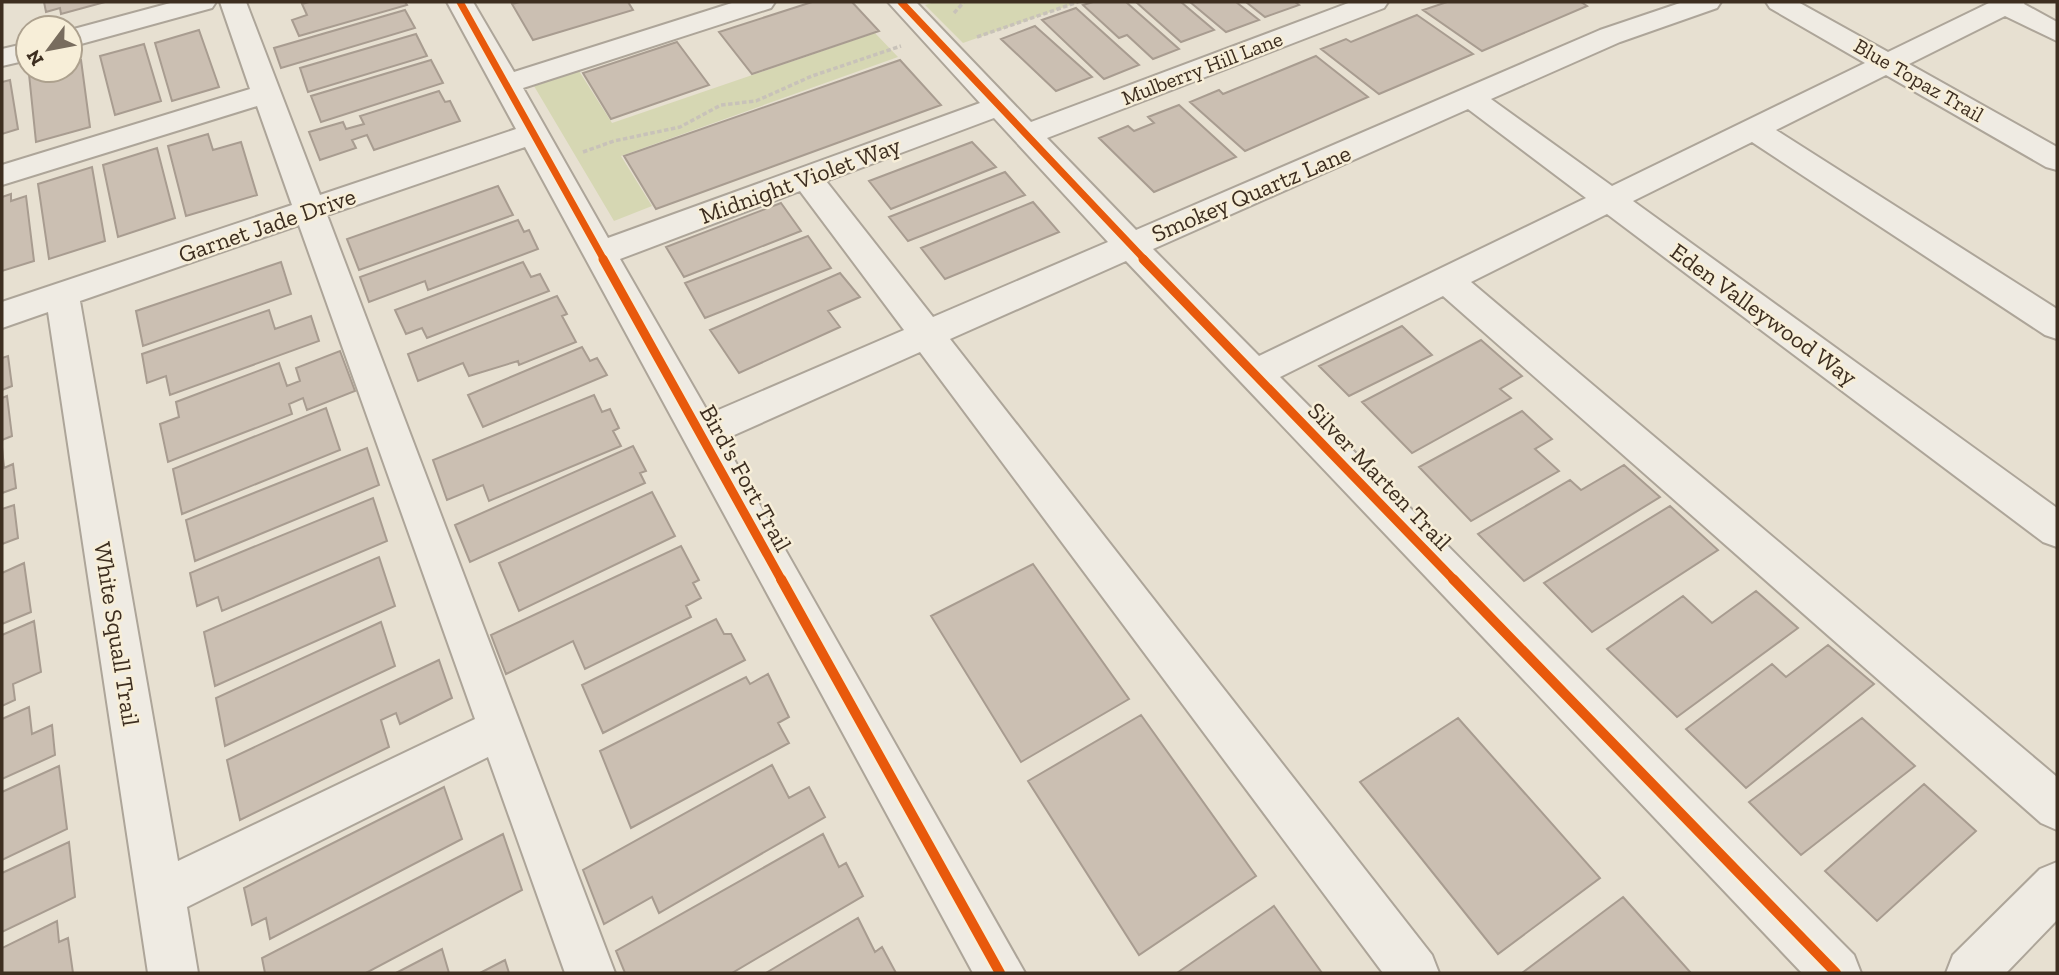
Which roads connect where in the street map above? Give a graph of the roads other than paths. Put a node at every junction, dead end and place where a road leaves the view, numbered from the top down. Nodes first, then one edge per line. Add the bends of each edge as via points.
1 (203, 2) edge
2 (233, 2) edge
3 (460, 2) edge
4 (762, 2) edge
5 (901, 2) edge
6 (1376, 2) edge
7 (1659, 2) edge
8 (1708, 2) edge
9 (1779, 2) edge
10 (2009, 4) edge
11 (686, 13) edge
12 (2057, 33) edge
13 (84, 35) edge
14 (1610, 37) junction
15 (1887, 62) junction
16 (507, 84) junction
17 (267, 93) junction
18 (1471, 97) junction
19 (1000, 106) junction
20 (1752, 128) junction
21 (1028, 134) junction
22 (541, 149) junction
23 (2057, 160) edge
24 (2, 175) edge
25 (807, 177) junction
26 (1609, 200) junction
27 (310, 211) junction
28 (1130, 245) junction
29 (599, 254) junction
30 (1446, 280) junction
31 (62, 295) junction
32 (2, 315) edge
33 (2057, 326) edge
34 (927, 334) junction
35 (1255, 374) junction
36 (699, 434) junction
37 (2057, 530) edge
38 (500, 729) junction
39 (2057, 807) edge
40 (2057, 886) edge
41 (160, 895) junction
42 (173, 973) edge
43 (590, 973) edge
44 (1000, 973) edge
45 (1413, 973) edge
46 (1836, 973) edge
47 (1971, 973) edge

1 - 13 street
2 - 17 street
3 - 16 street, Bird's Fort Trail
4 - 11 street
5 - 19 street, Silver Marten Trail
6 - 21 street, Mulberry Hill Lane
7 - 14 street, Smokey Quartz Lane
8 - 14 street, Smokey Quartz Lane
9 - 15 street, Blue Topaz Trail
10 - 12 street
10 - 15 street
11 - 16 street
14 - 18 street, Smokey Quartz Lane
15 - 20 street
15 - 23 street, Blue Topaz Trail
16 - 22 street, Bird's Fort Trail
17 - 24 street
17 - 27 street
18 - 26 street, Eden Valleywood Way
18 - 28 street, Smokey Quartz Lane
19 - 21 street, Silver Marten Trail
19 - 25 street, Midnight Violet Way
20 - 26 street
20 - 33 street
21 - 28 street, Silver Marten Trail
22 - 27 street, Garnet Jade Drive
22 - 29 street, Bird's Fort Trail
25 - 29 street, Midnight Violet Way
25 - 34 street
26 - 30 street
26 - 37 street, Eden Valleywood Way
27 - 31 street, Garnet Jade Drive
27 - 38 street
28 - 34 street, Smokey Quartz Lane
28 - 35 street, Silver Marten Trail
29 - 36 street, Bird's Fort Trail
30 - 35 street
30 - 39 street
31 - 32 street, Garnet Jade Drive
31 - 41 street, White Squall Trail
34 - 36 street, Smokey Quartz Lane
34 - 45 street
35 - 46 street, Silver Marten Trail
36 - 44 street, Bird's Fort Trail
38 - 41 street
38 - 43 street
40 - 47 street
41 - 42 street, White Squall Trail

